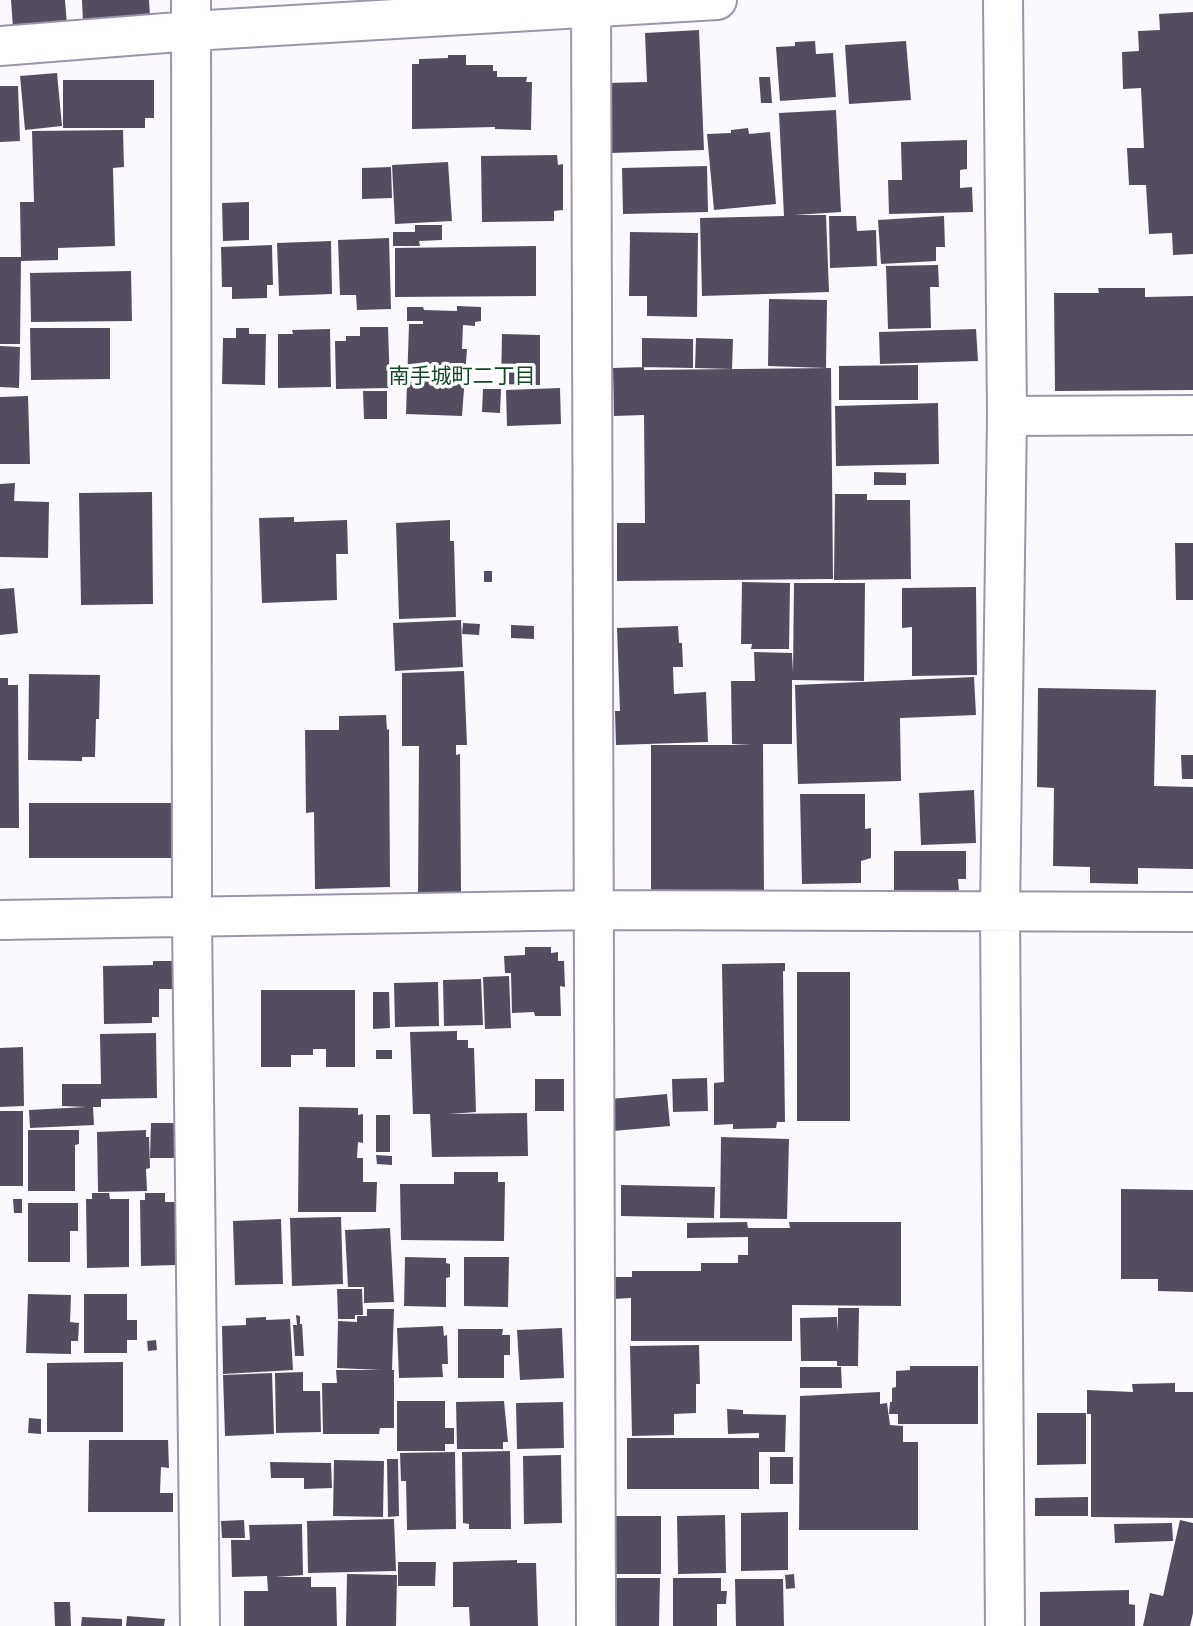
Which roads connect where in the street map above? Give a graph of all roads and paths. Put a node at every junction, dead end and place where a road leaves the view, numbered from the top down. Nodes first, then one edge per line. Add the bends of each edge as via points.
1 (717, 0) edge
2 (1003, 0) edge
3 (591, 4) edge
4 (191, 16) edge
5 (0, 46) edge
6 (1193, 415) edge
7 (1007, 416) junction
8 (594, 910) junction
9 (1000, 911) junction
10 (1193, 912) edge
11 (192, 918) junction
12 (0, 920) edge
13 (200, 1626) edge
14 (596, 1626) edge
15 (1005, 1626) edge

1 - 3 street
2 - 7 street
3 - 4 street
3 - 8 street
4 - 5 street
4 - 11 street
6 - 7 street
7 - 9 street
8 - 9 street
8 - 11 street
8 - 14 street
9 - 10 street
9 - 15 street
11 - 12 street
11 - 13 street

